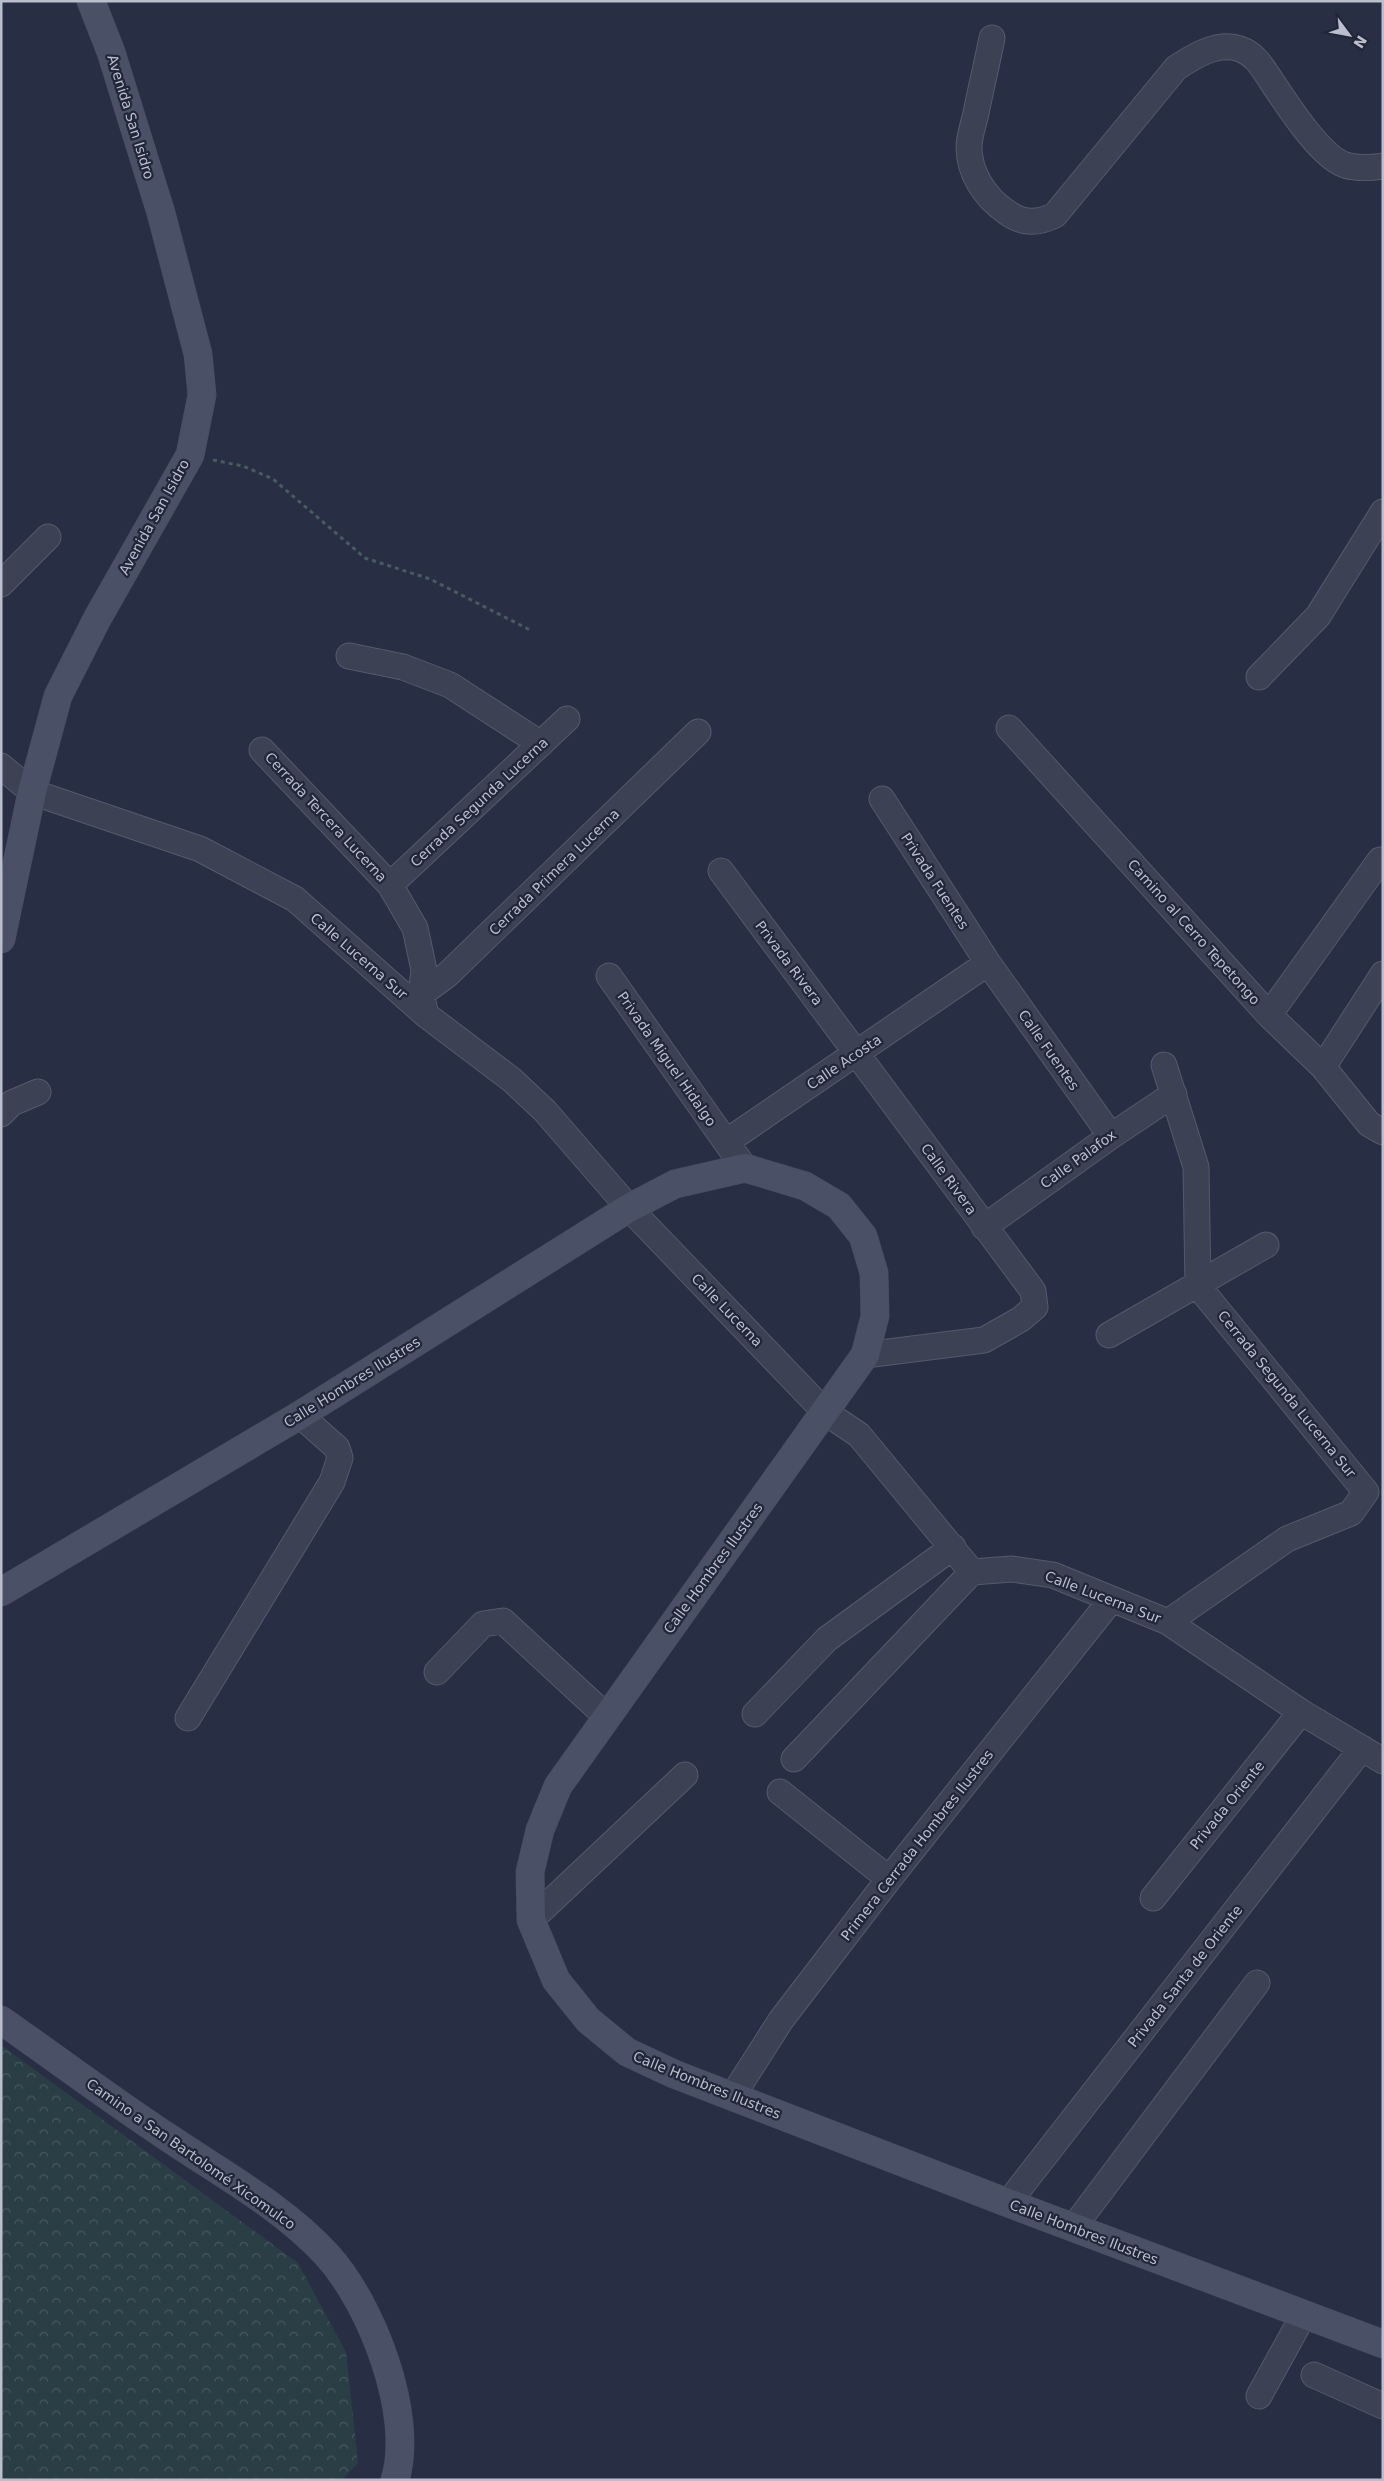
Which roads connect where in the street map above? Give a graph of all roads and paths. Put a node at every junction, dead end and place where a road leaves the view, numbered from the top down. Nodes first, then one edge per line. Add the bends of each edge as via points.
1 (91, 1) edge
2 (992, 38) dead end
3 (1383, 166) edge
4 (190, 455) junction
5 (1383, 512) edge
6 (48, 537) dead end
7 (1, 584) edge
8 (532, 631) dead end
9 (349, 656) dead end
10 (1259, 677) dead end
11 (567, 719) dead end
12 (1009, 728) dead end
13 (698, 732) dead end
14 (541, 744) junction
15 (262, 750) dead end
16 (1, 766) edge
17 (32, 792) junction
18 (882, 799) dead end
19 (1380, 860) dead end
20 (721, 872) dead end
21 (390, 885) junction
22 (1, 939) edge
23 (988, 963) junction
24 (1383, 974) edge
25 (609, 976) dead end
26 (424, 1004) junction
27 (1269, 1015) junction
28 (857, 1054) junction
29 (1164, 1064) dead end
30 (1323, 1067) junction
31 (38, 1092) dead end
32 (1174, 1094) junction
33 (1, 1114) edge
34 (1383, 1132) edge
35 (1110, 1136) junction
36 (726, 1142) junction
37 (745, 1168) junction
38 (629, 1208) junction
39 (984, 1227) junction
40 (1266, 1245) dead end
41 (1198, 1286) junction
42 (1109, 1335) dead end
43 (865, 1355) junction
44 (825, 1412) junction
45 (300, 1415) junction
46 (953, 1547) junction
47 (972, 1572) junction
48 (1, 1592) edge
49 (1111, 1600) junction
50 (1168, 1622) junction
51 (437, 1672) dead end
52 (1301, 1712) junction
53 (755, 1714) dead end
54 (606, 1717) junction
55 (188, 1718) dead end
56 (1362, 1748) junction
57 (794, 1759) dead end
58 (1383, 1761) edge
59 (685, 1775) dead end
60 (780, 1792) dead end
61 (889, 1878) junction
62 (1153, 1898) dead end
63 (531, 1920) junction
64 (1257, 1983) dead end
65 (1, 2020) edge
66 (732, 2097) junction
67 (1008, 2203) junction
68 (1073, 2228) junction
69 (1304, 2314) junction
70 (1383, 2344) edge
71 (1314, 2375) dead end
72 (1260, 2396) dead end
73 (1383, 2406) edge
74 (395, 2480) edge

1 - 4 main road, Avenida San Isidro via 111,52 158,204 198,354 202,395
2 - 3 street via 970,154 978,181 992,202 1008,214 1024,220 1040,222 1055,214 1176,68 1198,53 1218,48 1240,49 1257,60 1304,127 1329,155 1344,165 1366,169
4 - 8 path via 243,466 273,479 365,558 430,579
4 - 17 main road, Avenida San Isidro via 96,618 58,696
5 - 10 street via 1318,616
6 - 7 street
9 - 14 street via 403,667 450,685
11 - 14 street, Cerrada Segunda Lucerna
12 - 27 street, Camino al Cerro Tepetongo
13 - 26 street, Cerrada Primera Lucerna via 447,975
14 - 21 street, Cerrada Segunda Lucerna
15 - 21 street, Cerrada Tercera Lucerna
16 - 17 street
17 - 22 main road, Avenida San Isidro
17 - 26 street, Calle Lucerna Sur via 200,849 295,899
18 - 23 street, Privada Fuentes
19 - 27 street
20 - 28 street, Privada Rivera
21 - 26 street, Cerrada Tercera Lucerna via 415,928 424,970
23 - 28 street, Calle Acosta
23 - 35 street, Calle Fuentes
24 - 30 street
25 - 36 street, Privada Miguel Hidalgo
26 - 38 street, Calle Lucerna Sur via 545,1111
27 - 30 street, Camino al Cerro Tepetongo
28 - 36 street, Calle Acosta
28 - 39 street, Calle Rivera
29 - 32 street
30 - 34 street, Camino al Cerro Tepetongo via 1369,1124
31 - 33 street via 12,1103
32 - 35 street, Calle Palafox
32 - 41 street via 1196,1167
35 - 39 street, Calle Palafox
36 - 37 street
37 - 38 main road, Calle Hombres Ilustres via 675,1184
37 - 43 main road, Calle Hombres Ilustres via 805,1186 839,1206 862,1236 874,1273 875,1316
38 - 44 street, Calle Lucerna
38 - 45 main road, Calle Hombres Ilustres
39 - 43 street, Calle Rivera via 1033,1291 1035,1307 984,1340
40 - 41 street
41 - 42 street
41 - 50 street, Cerrada Segunda Lucerna Sur via 1366,1492 1351,1513 1287,1539
43 - 44 main road, Calle Hombres Ilustres
44 - 46 street via 859,1435
44 - 54 main road, Calle Hombres Ilustres
45 - 48 main road, Calle Hombres Ilustres
45 - 55 street via 337,1448 340,1458 332,1482
46 - 47 street
46 - 53 street via 827,1639
47 - 49 street, Calle Lucerna Sur via 1012,1569 1053,1575
47 - 57 street
49 - 50 street, Calle Lucerna Sur
49 - 61 street, Primera Cerrada Hombres Ilustres
50 - 52 street, Calle Lucerna Sur
51 - 54 street via 483,1624 503,1621
52 - 56 street, Calle Lucerna Sur
52 - 62 street, Privada Oriente
54 - 63 main road, Calle Hombres Ilustres via 558,1786 540,1830 530,1872
56 - 58 street, Calle Lucerna Sur
56 - 67 street, Privada Santa de Oriente
59 - 63 street
60 - 61 street
61 - 66 street, Primera Cerrada Hombres Ilustres via 781,2020
63 - 66 main road, Calle Hombres Ilustres via 556,1980 588,2020 626,2052
64 - 68 street
65 - 74 main road, Camino a San Bartolomé Xicomulco via 270,2206 328,2256 368,2319 391,2378 400,2431
66 - 67 main road, Calle Hombres Ilustres
67 - 68 main road, Calle Hombres Ilustres
68 - 69 main road, Calle Hombres Ilustres
69 - 70 main road, Calle Hombres Ilustres
69 - 72 street
71 - 73 street

